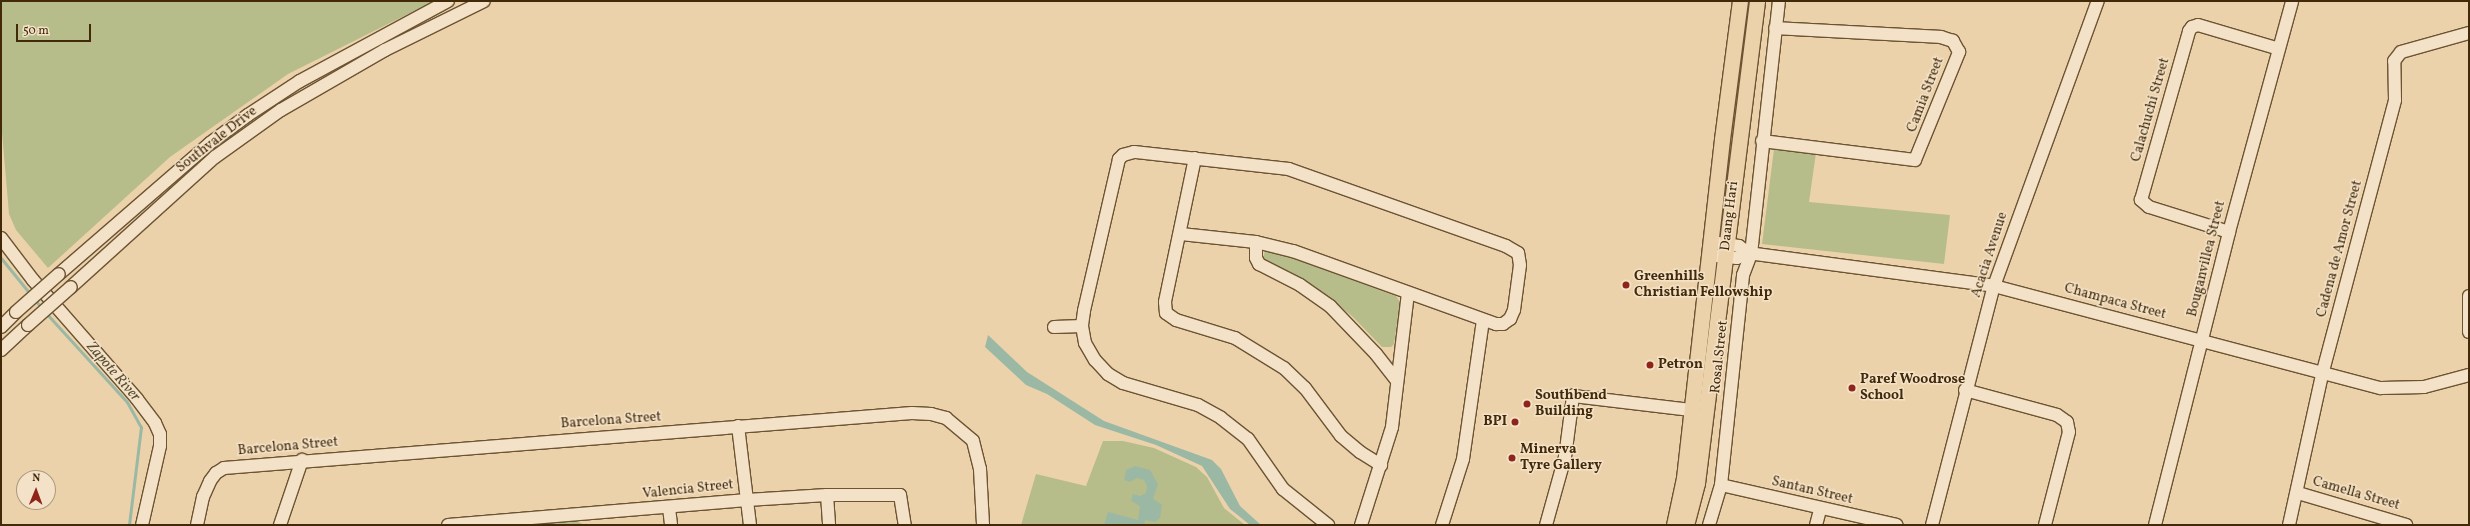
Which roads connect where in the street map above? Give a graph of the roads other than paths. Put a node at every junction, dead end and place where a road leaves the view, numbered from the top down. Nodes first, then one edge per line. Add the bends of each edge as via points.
1 (448, 1) edge
2 (484, 1) edge
3 (1740, 1) edge
4 (1757, 1) edge
5 (1779, 1) edge
6 (2098, 1) edge
7 (2292, 1) edge
8 (1775, 28) junction
9 (2469, 33) edge
10 (2279, 49) junction
11 (1762, 141) junction
12 (1195, 158) junction
13 (2229, 232) junction
14 (1181, 234) junction
15 (1, 238) edge
16 (1256, 242) junction
17 (1709, 249) junction
18 (1738, 252) junction
19 (1994, 286) junction
20 (1408, 293) junction
21 (2469, 296) edge
22 (1483, 320) junction
23 (1, 326) edge
24 (1054, 326) dead end
25 (1082, 326) junction
26 (2469, 332) edge
27 (2203, 341) junction
28 (1, 350) edge
29 (2323, 371) junction
30 (2469, 376) edge
31 (1397, 381) junction
32 (1965, 390) junction
33 (1691, 410) junction
34 (738, 426) junction
35 (302, 460) junction
36 (1382, 465) junction
37 (1720, 485) junction
38 (2298, 493) junction
39 (827, 495) junction
40 (747, 500) junction
41 (670, 508) junction
42 (1820, 510) junction
43 (593, 519) edge
44 (142, 525) edge
45 (197, 525) edge
46 (280, 525) edge
47 (448, 525) edge
48 (671, 525) edge
49 (750, 525) edge
50 (829, 525) edge
51 (905, 525) edge
52 (982, 525) edge
53 (1328, 525) edge
54 (1361, 525) edge
55 (1442, 525) edge
56 (1546, 525) edge
57 (1674, 525) edge
58 (1686, 525) edge
59 (1709, 525) edge
60 (1816, 525) edge
61 (1897, 525) edge
62 (1932, 525) edge
63 (2045, 525) edge
64 (2155, 525) edge
65 (2289, 525) edge
66 (2406, 525) edge

1 - 23 street, Southvale Drive, bridge via 356,49 248,115 210,143
2 - 28 street, Southvale Drive, bridge via 384,50 270,118 215,157
3 - 17 main road, Daang Hari
4 - 18 main road, Daang Hari
5 - 8 street, Rosal Street
6 - 19 street, Acacia Avenue
7 - 10 street, Bouganvillea Street
8 - 11 street, Rosal Street
8 - 11 street, Camia Street via 1941,37 1953,41 1959,52 1915,160
9 - 29 street, Cadena de Amor Street via 2401,52 2394,61 2395,100
10 - 13 street, Bouganvillea Street
10 - 13 street, Calachuchi Street via 2198,25 2192,27 2141,200 2149,207
11 - 18 street, Rosal Street
12 - 14 street
12 - 22 street via 1263,165 1313,176 1513,249 1520,259 1520,266 1510,320 1503,324
12 - 25 street via 1134,152 1119,159
13 - 27 street, Bouganvillea Street
14 - 16 street
14 - 36 street via 1165,302 1169,317 1235,338 1284,368 1305,388 1341,436 1360,452
15 - 44 street via 33,280 137,398 155,423 160,434 160,446
16 - 20 street via 1293,251
16 - 31 street via 1256,258 1259,264 1330,306 1376,354
17 - 18 street, Champaca Street
17 - 33 main road, Daang Hari
18 - 19 street, Champaca Street
18 - 37 street, Rosal Street via 1743,275
18 - 58 main road, Daang Hari via 1697,483
19 - 27 street, Champaca Street
19 - 32 street, Acacia Avenue
20 - 22 street
20 - 31 street
21 - 26 street
22 - 55 street via 1463,459
24 - 25 street
25 - 53 street via 1086,343 1095,360 1108,374 1123,383 1198,405 1221,418 1248,439 1283,489
27 - 29 street, Champaca Street
27 - 64 street, Bouganvillea Street
29 - 30 street, Champaca Street via 2381,388 2399,390
29 - 38 street, Cadena de Amor Street
31 - 36 street via 1392,427
32 - 62 street, Acacia Avenue
32 - 63 street via 2057,415 2067,422 2069,432
33 - 56 street via 1573,396 1565,457
33 - 57 main road, Daang Hari via 1684,478
34 - 35 street, Barcelona Street
34 - 40 street
34 - 52 street, Barcelona Street via 912,412 946,418 973,441 978,454
35 - 45 street, Barcelona Street via 224,468 216,473 203,497
35 - 46 street
36 - 54 street
37 - 42 street, Santan Street
37 - 59 street, Rosal Street
38 - 65 street, Cadena de Amor Street
38 - 66 street, Camella Street
39 - 40 street, Valencia Street
39 - 50 street
39 - 51 street, Valencia Street via 900,495
40 - 41 street, Valencia Street
40 - 49 street
41 - 43 street, Valencia Street
41 - 48 street
42 - 60 street
42 - 61 street, Santan Street
43 - 47 street, Valencia Street

